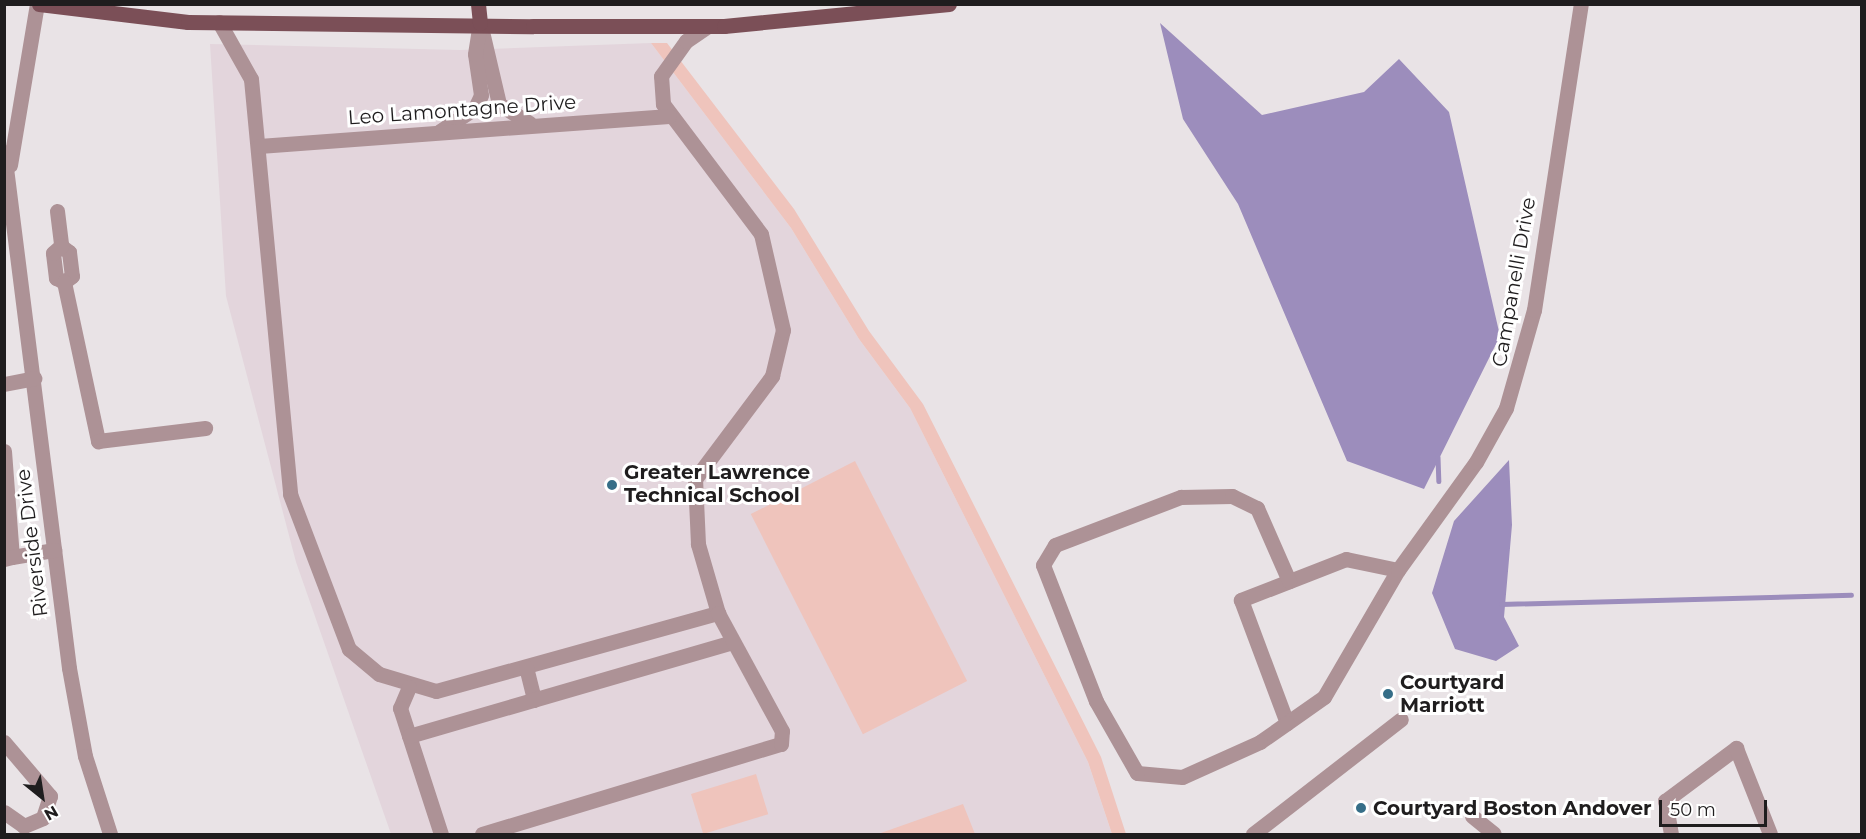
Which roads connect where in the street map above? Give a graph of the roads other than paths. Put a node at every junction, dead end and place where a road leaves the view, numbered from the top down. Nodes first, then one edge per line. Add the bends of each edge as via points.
1 (38, 4) edge
2 (478, 4) edge
3 (949, 4) edge
4 (1581, 4) edge
5 (219, 22) junction
6 (480, 23) junction
7 (708, 26) junction
8 (669, 116) junction
9 (538, 126) junction
10 (430, 135) junction
11 (259, 146) junction
12 (4, 152) edge
13 (9, 171) junction
14 (57, 211) dead end
15 (34, 378) junction
16 (4, 384) edge
17 (205, 428) dead end
18 (4, 451) edge
19 (54, 550) junction
20 (8, 558) edge
21 (1398, 570) junction
22 (1289, 581) junction
23 (718, 613) junction
24 (733, 642) junction
25 (526, 667) junction
26 (409, 687) junction
27 (534, 700) junction
28 (1401, 719) dead end
29 (1287, 723) junction
30 (409, 736) junction
31 (4, 742) edge
32 (4, 812) edge
33 (1472, 816) dead end
34 (110, 834) edge
35 (441, 834) edge
36 (482, 834) edge
37 (1253, 834) edge
38 (1494, 834) edge
39 (1671, 834) edge
40 (1770, 834) edge

1 - 5 main road
1 - 13 street, Riverside Drive
2 - 6 main road
3 - 7 main road
4 - 21 street, Campanelli Drive via 1519,376 1492,438
5 - 6 main road
5 - 11 street via 251,79
6 - 7 main road
6 - 9 street via 499,104 516,120
6 - 10 street via 475,54 481,94 475,108
7 - 8 street via 686,41 661,76
8 - 9 street, Leo Lamontagne Drive
8 - 23 street via 687,131 761,234 783,330 771,376 695,479 698,544
9 - 10 street, Leo Lamontagne Drive
10 - 11 street, Leo Lamontagne Drive
11 - 26 street via 290,494 349,650 379,674
12 - 13 street, Riverside Drive
13 - 15 street, Riverside Drive
14 - 17 street via 61,246 53,253 56,278 64,282 98,441
15 - 16 street
15 - 19 street, Riverside Drive
18 - 20 street
19 - 20 street
19 - 34 street, Riverside Drive via 85,756
21 - 22 street via 1346,559
21 - 29 street, Campanelli Drive via 1324,697
22 - 29 street via 1240,600
22 - 29 street, Campanelli Drive via 1257,508 1232,496 1181,497 1055,545 1043,565 1096,701 1137,773 1182,777 1260,742
23 - 24 street
23 - 25 street
24 - 27 street
24 - 36 street via 782,731 781,744
25 - 26 street via 436,691
25 - 27 street
26 - 30 street via 400,708
27 - 30 street
28 - 37 street
30 - 35 street
31 - 32 street via 50,796 43,818 24,826
33 - 38 street
39 - 40 street via 1665,801 1736,748

